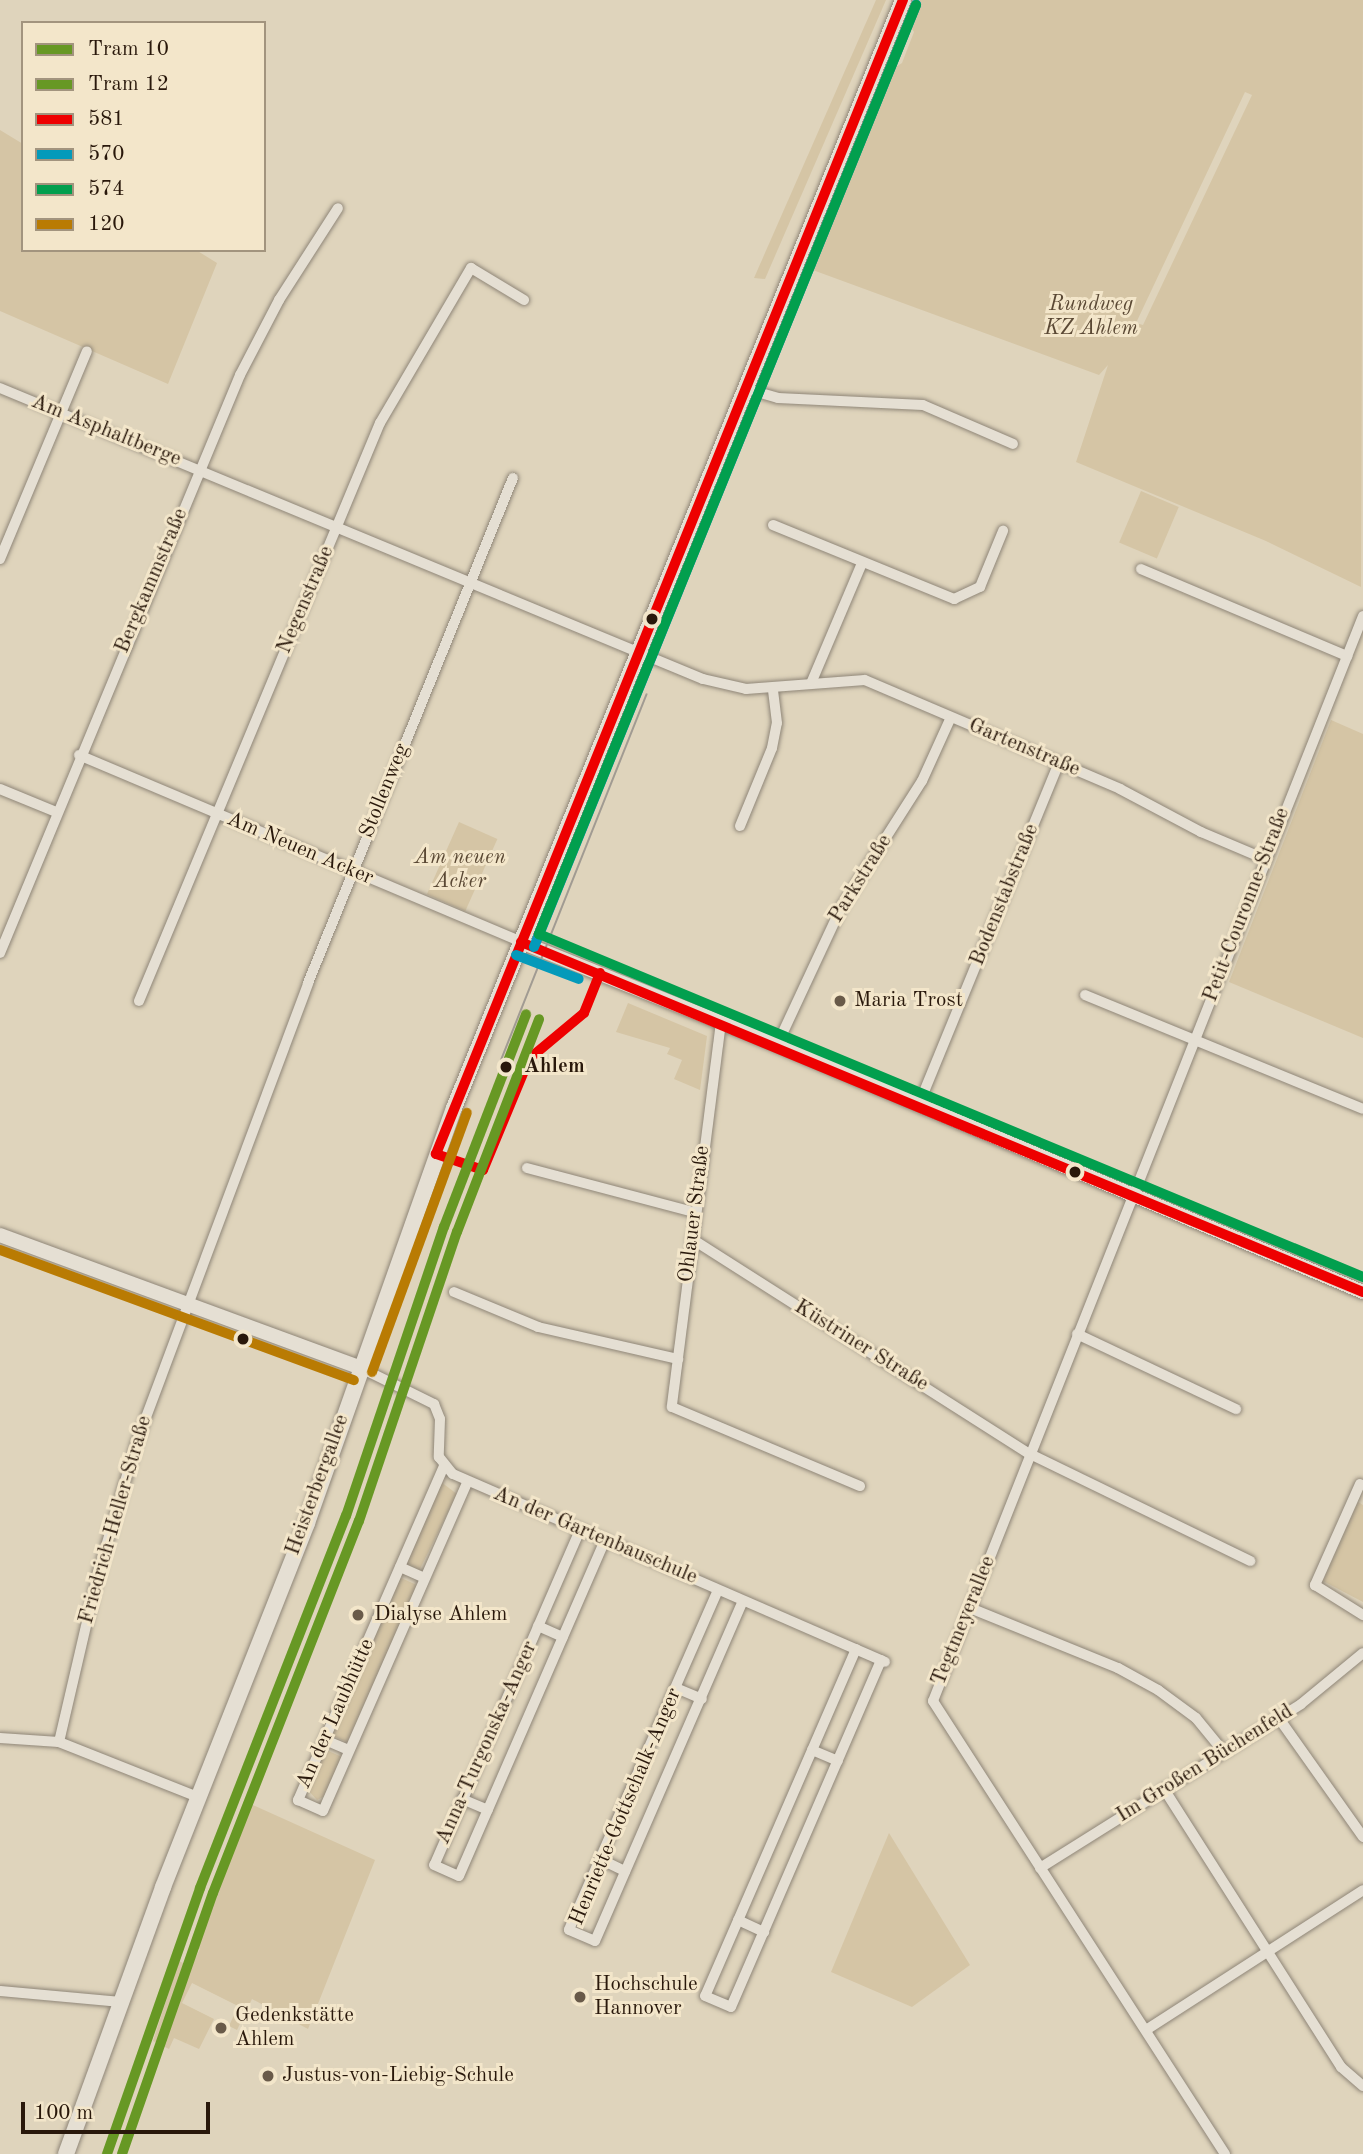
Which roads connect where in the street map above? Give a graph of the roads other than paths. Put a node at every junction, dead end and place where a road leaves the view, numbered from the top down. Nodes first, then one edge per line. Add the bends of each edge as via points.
1 (903, 0) edge
2 (338, 208) dead end
3 (524, 300) dead end
4 (87, 351) dead end
5 (0, 388) edge
6 (747, 389) junction
7 (61, 413) junction
8 (1013, 444) dead end
9 (198, 469) junction
10 (513, 478) dead end
11 (773, 525) dead end
12 (336, 527) junction
13 (1003, 531) dead end
14 (0, 559) edge
15 (862, 563) junction
16 (1141, 569) dead end
17 (469, 583) junction
18 (1363, 616) edge
19 (639, 652) junction
20 (1347, 656) junction
21 (812, 681) junction
22 (773, 688) junction
23 (951, 717) junction
24 (79, 755) junction
25 (1059, 762) junction
26 (0, 789) edge
27 (56, 813) junction
28 (216, 814) junction
29 (740, 825) dead end
30 (1265, 859) junction
31 (352, 871) junction
32 (520, 942) junction
33 (0, 953) edge
34 (1085, 995) dead end
35 (139, 1001) dead end
36 (721, 1022) junction
37 (1195, 1038) junction
38 (777, 1045) junction
39 (919, 1104) junction
40 (1363, 1109) edge
41 (527, 1168) dead end
42 (1133, 1195) junction
43 (694, 1212) junction
44 (0, 1235) edge
45 (692, 1239) junction
46 (454, 1292) dead end
47 (1363, 1292) edge
48 (190, 1303) junction
49 (1077, 1334) junction
50 (678, 1359) junction
51 (359, 1367) junction
52 (1236, 1409) dead end
53 (1030, 1454) junction
54 (444, 1466) junction
55 (467, 1481) junction
56 (1362, 1481) edge
57 (860, 1486) dead end
58 (580, 1530) junction
59 (605, 1540) junction
60 (1250, 1561) dead end
61 (400, 1567) junction
62 (425, 1578) junction
63 (718, 1590) junction
64 (743, 1601) junction
65 (970, 1608) junction
66 (1363, 1615) edge
67 (538, 1626) junction
68 (563, 1637) junction
69 (856, 1649) junction
70 (1363, 1653) edge
71 (676, 1688) junction
72 (702, 1699) junction
73 (1278, 1717) junction
74 (0, 1738) edge
75 (325, 1740) junction
76 (59, 1742) junction
77 (349, 1750) junction
78 (812, 1750) junction
79 (1223, 1751) junction
80 (838, 1761) junction
81 (1164, 1789) junction
82 (198, 1797) junction
83 (462, 1799) junction
84 (488, 1810) junction
85 (1363, 1837) edge
86 (600, 1859) junction
87 (1040, 1868) junction
88 (625, 1871) junction
89 (1363, 1890) edge
90 (738, 1920) junction
91 (764, 1933) junction
92 (1267, 1951) junction
93 (0, 1991) edge
94 (122, 2002) junction
95 (1146, 2030) junction
96 (1363, 2086) edge
97 (66, 2154) edge
98 (1225, 2154) edge

1 - 6 main road, Heisterbergallee
2 - 9 street, Bergkammstraße via 279,300
3 - 12 street, Negenstraße via 471,268 380,423
4 - 7 street
5 - 7 street, Am Asphaltberge
6 - 8 street via 778,398 923,405
6 - 19 main road, Heisterbergallee
7 - 9 street, Am Asphaltberge
7 - 14 street
9 - 12 street, Am Asphaltberge
9 - 24 street, Bergkammstraße
10 - 17 street, Stollenweg
11 - 15 street
12 - 17 street, Am Asphaltberge
12 - 28 street, Negenstraße
13 - 15 street via 980,587 954,599
15 - 21 street
16 - 20 street
17 - 19 street, Am Asphaltberge
17 - 31 street, Stollenweg
18 - 20 street, Petit-Couronne-Straße
19 - 22 street, Gartenstraße via 718,684
19 - 32 main road, Heisterbergallee
20 - 30 street, Petit-Couronne-Straße
21 - 22 street, Gartenstraße
21 - 23 street, Gartenstraße via 865,680
22 - 29 street via 777,723 772,748
23 - 25 street, Gartenstraße
23 - 38 street, Parkstraße via 922,781 841,908
24 - 27 street, Bergkammstraße
24 - 28 street, Am Neuen Acker
25 - 30 street, Gartenstraße
25 - 39 street, Bodenstabstraße
26 - 27 street
27 - 33 street, Bergkammstraße
28 - 31 street, Am Neuen Acker
28 - 35 street, Negenstraße
30 - 37 street, Petit-Couronne-Straße
31 - 32 street, Am Neuen Acker
31 - 48 street, Stollenweg
32 - 36 street
32 - 51 main road, Heisterbergallee via 440,1143
34 - 37 street
36 - 38 street
36 - 43 street, Ohlauer Straße
37 - 40 street
37 - 42 street, Petit-Couronne-Straße
38 - 39 street
39 - 42 street
41 - 43 street
42 - 47 street
42 - 49 street, Tegtmeyerallee
43 - 45 street, Ohlauer Straße
44 - 48 street
45 - 50 street, Ohlauer Straße
45 - 53 street, Küstriner Straße
46 - 50 street via 538,1327
48 - 51 street
48 - 76 street, Friedrich-Heller-Straße via 118,1504
49 - 52 street
49 - 53 street, Tegtmeyerallee
50 - 57 street, Ohlauer Straße via 672,1407
51 - 54 street via 434,1404 440,1419 438,1454
51 - 82 main road, Heisterbergallee via 307,1523
53 - 60 street, Küstriner Straße
53 - 65 street, Tegtmeyerallee
54 - 55 street, An der Gartenbauschule
54 - 61 street, An der Laubhütte
55 - 58 street, An der Gartenbauschule
55 - 62 street, An der Laubhütte
56 - 66 street via 1315,1585
58 - 59 street, An der Gartenbauschule
58 - 67 street, Anna-Turgonska-Anger
59 - 63 street, An der Gartenbauschule
59 - 68 street, Anna-Turgonska-Anger
61 - 62 street
61 - 75 street, An der Laubhütte
62 - 77 street, An der Laubhütte
63 - 64 street, An der Gartenbauschule
63 - 71 street, Henriette-Gottschalk-Anger
64 - 69 street, An der Gartenbauschule
64 - 72 street, Henriette-Gottschalk-Anger
65 - 79 street via 1118,1668 1158,1690 1196,1718
65 - 87 street, Tegtmeyerallee via 933,1701
67 - 68 street
67 - 83 street, Anna-Turgonska-Anger
68 - 84 street, Anna-Turgonska-Anger
69 - 78 street
69 - 80 street, An der Gartenbauschule via 883,1661
70 - 73 street, Im Großen Büchenfeld via 1330,1684
71 - 72 street
71 - 86 street, Henriette-Gottschalk-Anger
72 - 88 street, Henriette-Gottschalk-Anger
73 - 79 street, Im Großen Büchenfeld
73 - 85 street
74 - 76 street
75 - 77 street
75 - 77 street, An der Laubhütte via 298,1800 323,1811
76 - 82 street
78 - 80 street
78 - 90 street
79 - 81 street, Im Großen Büchenfeld
80 - 91 street
81 - 87 street, Im Großen Büchenfeld
81 - 92 street
82 - 94 main road, Heisterbergallee
83 - 84 street
83 - 84 street, Anna-Turgonska-Anger via 434,1865 459,1876
86 - 88 street
86 - 88 street, Henriette-Gottschalk-Anger via 569,1930 595,1941
87 - 95 street, Tegtmeyerallee
89 - 92 street
90 - 91 street
90 - 91 street via 705,1996 731,2007
92 - 95 street
92 - 96 street via 1341,2067
93 - 94 street
94 - 97 main road, Heisterbergallee
95 - 98 street, Tegtmeyerallee

